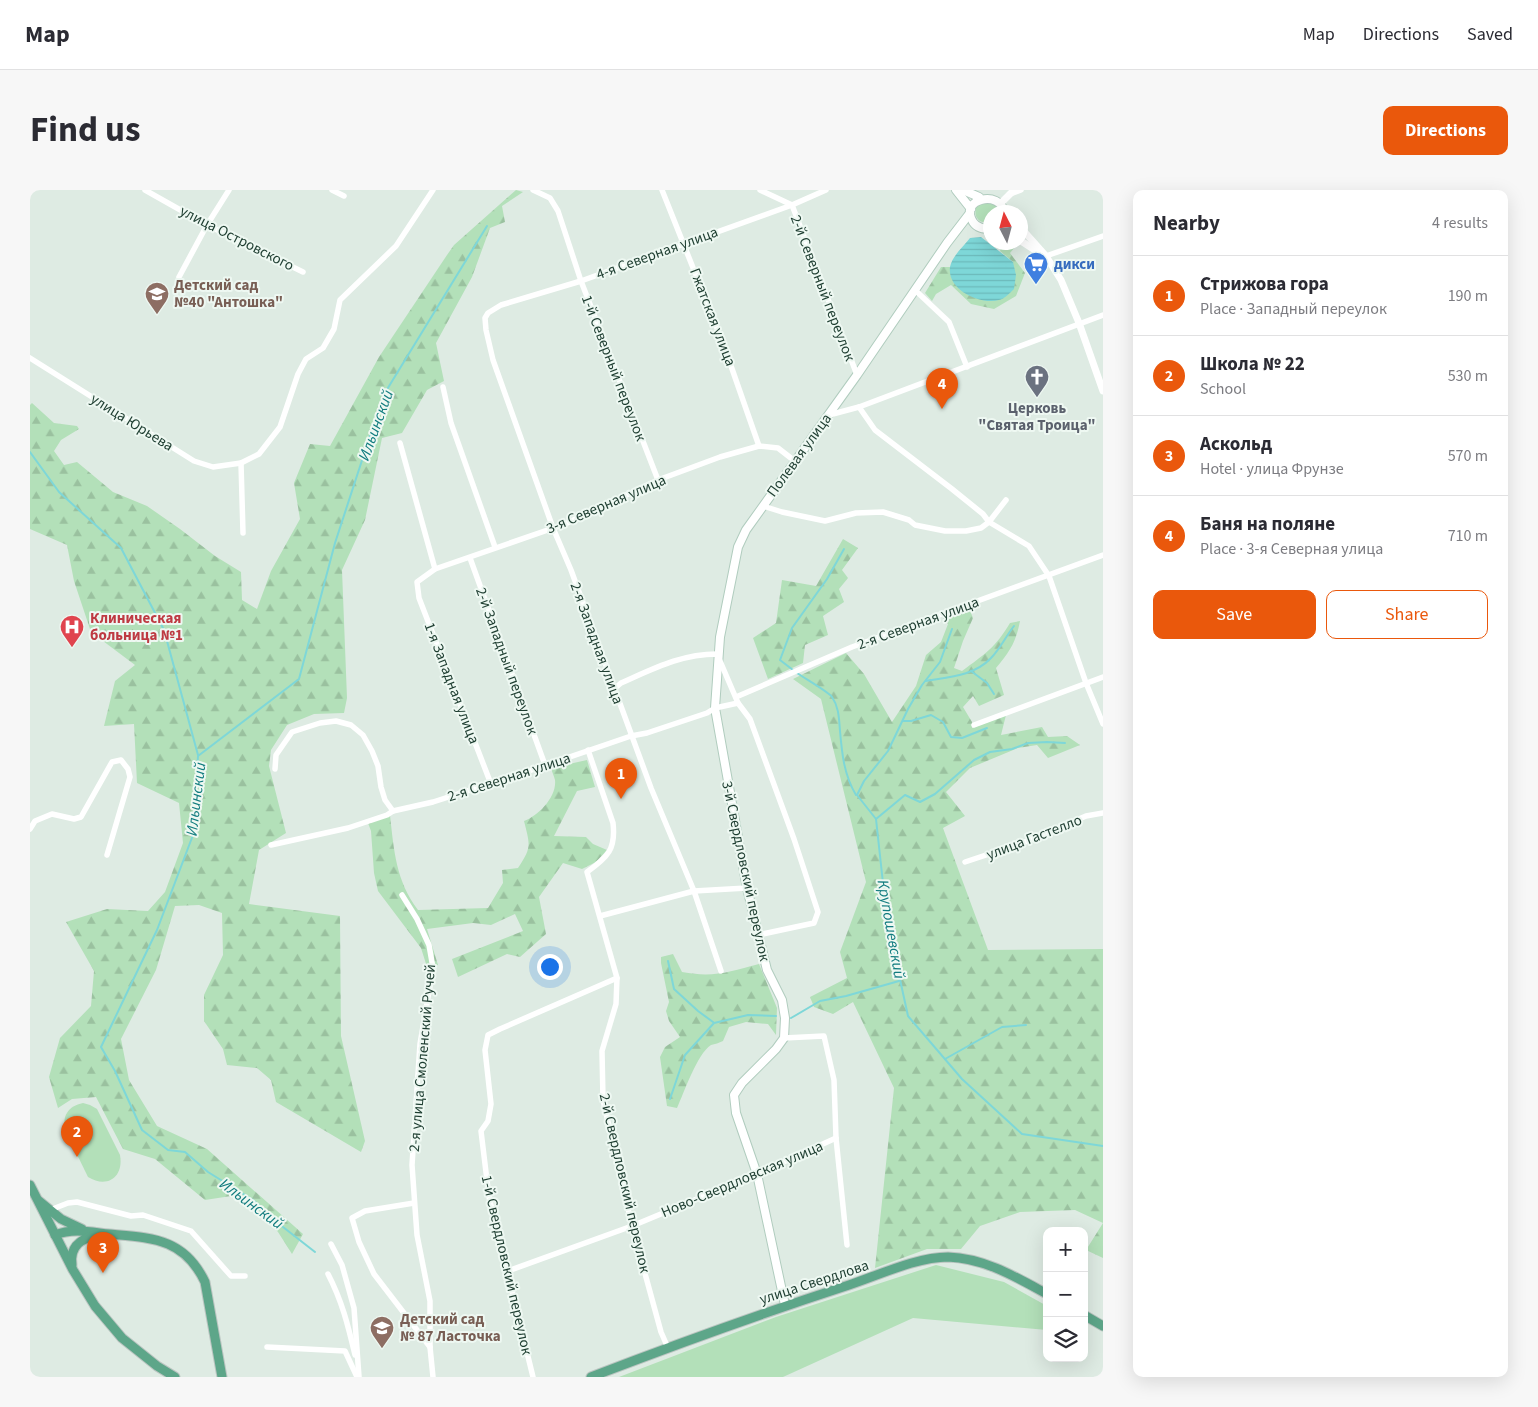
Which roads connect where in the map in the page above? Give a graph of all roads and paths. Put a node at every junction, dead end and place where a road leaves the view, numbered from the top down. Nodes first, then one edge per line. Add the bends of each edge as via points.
1 (145, 190) edge
2 (229, 190) edge
3 (332, 190) edge
4 (433, 190) edge
5 (533, 190) edge
6 (662, 190) edge
7 (760, 190) edge
8 (826, 190) edge
9 (956, 190) edge
10 (964, 190) edge
11 (1021, 190) edge
12 (1014, 191) edge
13 (344, 196) dead end
14 (979, 198) junction
15 (792, 205) junction
16 (1001, 205) edge
17 (1006, 205) edge
18 (970, 211) junction
19 (208, 225) junction
20 (976, 225) junction
21 (983, 229) edge
22 (957, 231) junction
23 (1103, 236) edge
24 (1028, 237) edge
25 (684, 244) junction
26 (1028, 246) edge
27 (1046, 256) junction
28 (302, 272) dead end
29 (179, 277) dead end
30 (581, 281) junction
31 (916, 290) junction
32 (488, 313) joint
33 (1103, 315) edge
34 (1079, 323) junction
35 (30, 358) edge
36 (968, 367) junction
37 (857, 376) junction
38 (444, 387) dead end
39 (1103, 391) edge
40 (859, 407) junction
41 (829, 415) junction
42 (400, 443) dead end
43 (760, 446) junction
44 (796, 462) junction
45 (241, 463) junction
46 (658, 480) junction
47 (1006, 500) dead end
48 (763, 506) junction
49 (989, 522) junction
50 (553, 528) junction
51 (244, 533) dead end
52 (495, 547) junction
53 (1103, 554) edge
54 (470, 558) junction
55 (435, 569) junction
56 (1049, 576) junction
57 (417, 582) joint
58 (718, 654) junction
59 (1103, 677) edge
60 (1086, 683) junction
61 (614, 690) junction
62 (737, 700) junction
63 (715, 708) junction
64 (1103, 724) edge
65 (974, 725) dead end
66 (631, 736) junction
67 (588, 750) junction
68 (545, 765) junction
69 (275, 770) dead end
70 (491, 784) junction
71 (393, 810) junction
72 (1103, 813) edge
73 (30, 829) edge
74 (272, 845) dead end
75 (107, 855) dead end
76 (965, 862) dead end
77 (747, 888) junction
78 (694, 891) junction
79 (402, 895) dead end
80 (600, 916) junction
81 (758, 935) junction
82 (721, 971) dead end
83 (617, 978) junction
84 (784, 1038) junction
85 (836, 1138) junction
86 (757, 1174) junction
87 (30, 1184) edge
88 (37, 1199) junction
89 (414, 1203) junction
90 (50, 1210) junction
91 (632, 1226) junction
92 (88, 1231) junction
93 (105, 1233) junction
94 (56, 1235) junction
95 (331, 1244) dead end
96 (847, 1245) dead end
97 (73, 1270) junction
98 (508, 1271) junction
99 (328, 1274) dead end
100 (246, 1276) dead end
101 (1043, 1292) edge
102 (785, 1305) junction
103 (1087, 1317) edge
104 (1103, 1326) edge
105 (267, 1347) dead end
106 (430, 1347) junction
107 (668, 1348) junction
108 (358, 1375) edge
109 (175, 1377) edge
110 (222, 1377) edge
111 (433, 1377) edge
112 (533, 1377) edge
113 (591, 1377) edge

1 - 19 street, улица Островского
2 - 19 street
3 - 13 street
4 - 45 street via 396,246 340,300 334,329 323,348 306,359 280,427 259,454
5 - 30 street, 1-й Северный переулок via 550,198 558,211
6 - 25 street, Гжатская улица
7 - 15 street, 2-й Северный переулок
8 - 15 street, 4-я Северная улица
9 - 18 main road
10 - 14 main road
11 - 12 street
12 - 17 street
14 - 16 main road via 995,197
14 - 18 main road, Полевая улица
15 - 25 street, 4-я Северная улица
15 - 37 street, 2-й Северный переулок
18 - 20 main road
18 - 22 main road, Полевая улица
19 - 28 street, улица Островского
19 - 29 street
20 - 21 main road
20 - 22 main road
22 - 31 main road, Полевая улица
23 - 27 street
24 - 27 street
25 - 30 street, 4-я Северная улица
25 - 43 street, Гжатская улица
26 - 27 street
27 - 34 street via 1061,280
30 - 32 street, 4-я Северная улица via 501,305
30 - 46 street, 1-й Северный переулок
31 - 36 street via 949,322
31 - 37 main road, Полевая улица
32 - 50 street, 2-я Западная улица via 486,330 493,360
33 - 34 street
34 - 36 street
34 - 39 street
35 - 45 street, улица Юрьева via 194,461 213,467
36 - 40 street
37 - 41 main road, Полевая улица
38 - 52 street via 451,422
40 - 41 street
40 - 49 street via 875,430 960,495
41 - 44 main road, Полевая улица
42 - 55 street
43 - 44 street via 778,448
43 - 46 street, 3-я Северная улица
44 - 48 main road, Полевая улица
45 - 51 street
46 - 50 street, 3-я Северная улица
47 - 49 street
48 - 49 street via 825,521 856,512 883,512 916,525 945,531 981,528
48 - 58 main road, Полевая улица via 738,547
49 - 56 street via 1029,546
50 - 52 street, 3-я Северная улица
50 - 61 street, 2-я Западная улица
52 - 54 street, 3-я Северная улица
53 - 56 street, 2-я Северная улица
54 - 55 street, 3-я Северная улица
54 - 68 street, 2-й Западный переулок
55 - 57 street, 3-я Северная улица
56 - 60 street
56 - 62 street, 2-я Северная улица via 852,647
57 - 70 street, 1-я Западная улица via 419,598
58 - 61 street via 672,660 621,683
58 - 62 street
58 - 63 main road, Полевая улица
59 - 60 street
60 - 64 street
60 - 65 street
61 - 66 street, 2-я Западная улица
62 - 63 street, 2-я Северная улица
62 - 81 street via 750,719 818,912 814,923
63 - 66 street, 2-я Северная улица
63 - 77 main road, 3-й Свердловский переулок
66 - 67 street, 2-я Северная улица
66 - 78 street, 2-я Западная улица
67 - 68 street, 2-я Северная улица
67 - 80 street, 2-й Свердловский переулок via 615,833 613,845 604,860 588,872
68 - 70 street, 2-я Северная улица
69 - 71 street via 276,755 292,732 336,721 351,725 363,735 372,751 385,800
70 - 71 street, 2-я Северная улица via 433,802
71 - 74 street, 2-я Северная улица via 348,828
72 - 76 street, улица Гастелло via 1086,816 1025,842
73 - 75 street via 35,821 52,814 74,819 81,816 112,762 121,760 130,777
77 - 78 street
77 - 81 main road, 3-й Свердловский переулок
78 - 80 street
78 - 82 street, 2-я Западная улица
79 - 89 street, 2-я улица Смоленский Ручей via 429,944 433,968 420,1044 412,1165
80 - 83 street, 2-й Свердловский переулок
81 - 84 main road, 3-й Свердловский переулок via 767,970 782,1000
83 - 91 street, 2-й Свердловский переулок via 616,1004 602,1051 603,1100
83 - 98 street, 1-й Свердловский переулок via 488,1036 485,1050 491,1104 488,1122 481,1131 489,1197
84 - 85 street via 824,1036 834,1080
84 - 86 main road via 734,1095 736,1113
85 - 86 street, Ново-Свердловская улица
85 - 96 street
86 - 91 street, Ново-Свердловская улица
86 - 102 main road
87 - 88 main road
88 - 90 main road
88 - 94 main road
89 - 106 street, 2-я улица Смоленский Ручей via 430,1301
89 - 106 street via 365,1211 352,1218 374,1274
90 - 92 main road via 72,1226
90 - 100 street via 77,1202 167,1222 191,1231 231,1276
91 - 98 street, Ново-Свердловская улица
91 - 107 street, 2-й Свердловский переулок
92 - 93 main road
92 - 94 main road
93 - 97 main road via 84,1239 75,1246 71,1255
93 - 110 main road via 160,1240 186,1254 205,1282
94 - 97 main road
95 - 108 street via 342,1265 354,1308
97 - 109 main road via 95,1306 122,1338
98 - 112 street, 1-й Свердловский переулок
99 - 108 street via 345,1312
101 - 102 main road, улица Свердлова via 994,1267 962,1258 940,1258
102 - 107 main road, улица Свердлова
103 - 104 main road
105 - 108 street via 345,1351
106 - 111 street, 2-я улица Смоленский Ручей
107 - 113 main road, улица Свердлова

